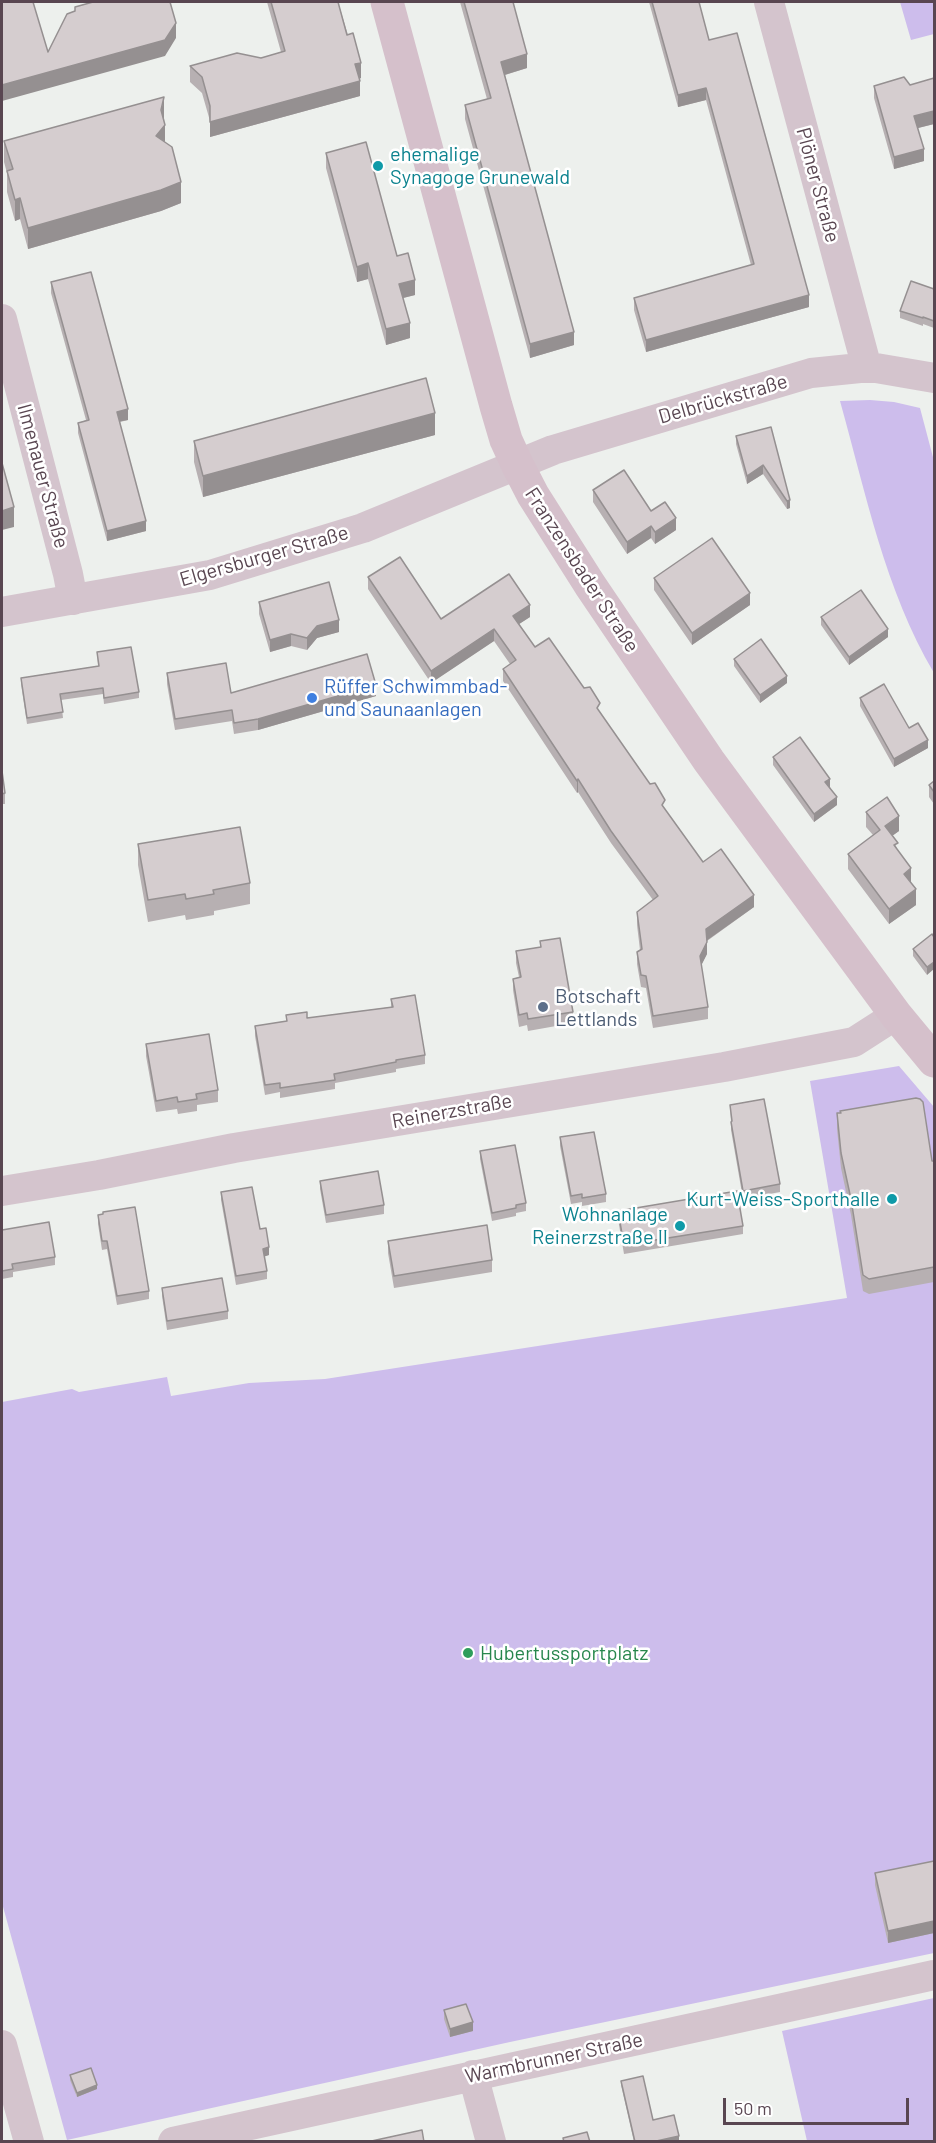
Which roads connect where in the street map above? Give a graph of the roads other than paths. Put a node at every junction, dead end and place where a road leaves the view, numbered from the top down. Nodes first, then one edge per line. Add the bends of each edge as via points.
1 (387, 2) edge
2 (769, 2) edge
3 (2, 318) edge
4 (867, 368) junction
5 (934, 378) edge
6 (517, 464) junction
7 (73, 600) junction
8 (2, 612) edge
9 (896, 1015) junction
10 (934, 1061) edge
11 (2, 1191) edge
12 (934, 1975) edge
13 (2, 2045) edge
14 (473, 2075) junction
15 (29, 2142) edge
16 (173, 2142) edge
17 (491, 2142) edge

1 - 6 street, Franzensbader Straße via 496,406
2 - 4 street, Plöner Straße
3 - 7 street, Ilmenauer Straße
4 - 5 street, Delbrückstraße
4 - 6 street, Delbrückstraße via 811,373 593,436
6 - 7 street, Elgersburger Straße via 363,528 266,558 210,575
6 - 9 street, Franzensbader Straße via 590,585 709,761
7 - 8 street, Elgersburger Straße
9 - 10 street, Franzensbader Straße
9 - 11 street, Reinerzstraße via 854,1042
12 - 14 street, Warmbrunner Straße
13 - 15 street
14 - 16 street, Warmbrunner Straße
14 - 17 street

